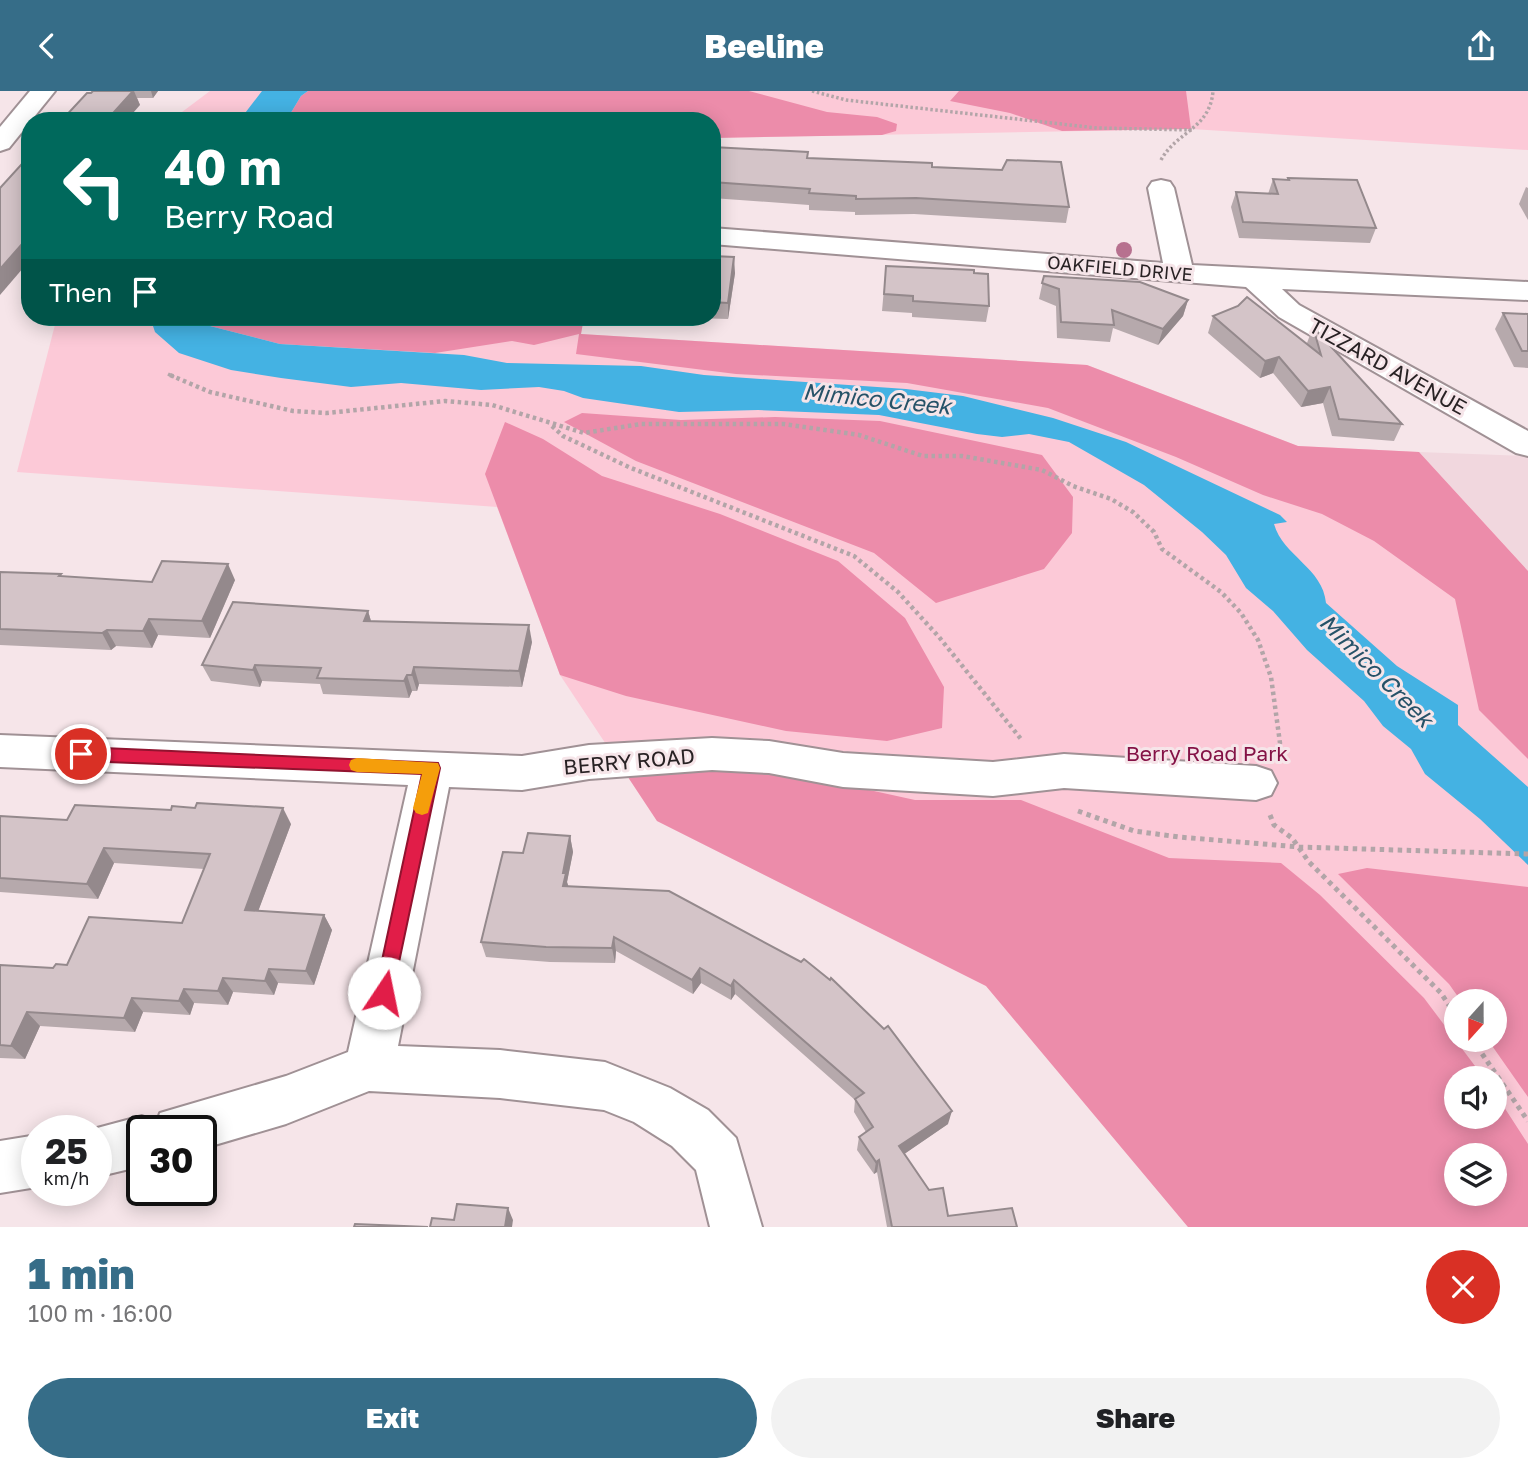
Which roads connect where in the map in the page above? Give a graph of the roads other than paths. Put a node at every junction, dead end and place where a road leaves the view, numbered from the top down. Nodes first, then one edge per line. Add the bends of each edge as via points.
1 (43, 91) edge
2 (26, 112) edge
3 (21, 118) edge
4 (0, 143) edge
5 (1161, 188) road end
6 (721, 237) edge
7 (1179, 272) junction
8 (1254, 279) junction
9 (1528, 291) edge
10 (1528, 445) edge
11 (0, 751) edge
12 (432, 768) junction
13 (1256, 783) road end
14 (369, 1068) junction
15 (217, 1120) edge
16 (21, 1164) edge
17 (0, 1167) edge
18 (736, 1227) edge

1 - 2 street
3 - 4 street
5 - 7 street
6 - 7 street, OAKFIELD DRIVE
7 - 8 street, OAKFIELD DRIVE
8 - 9 street, OAKFIELD DRIVE
8 - 10 street, TIZZARD AVENUE via 1289,311
11 - 12 street, BERRY ROAD
12 - 13 street, BERRY ROAD via 522,773 589,762 712,754 993,779 1064,771
12 - 14 street
14 - 15 street via 286,1100
14 - 18 street via 500,1074 605,1086 652,1105 690,1128 718,1156
16 - 17 street

